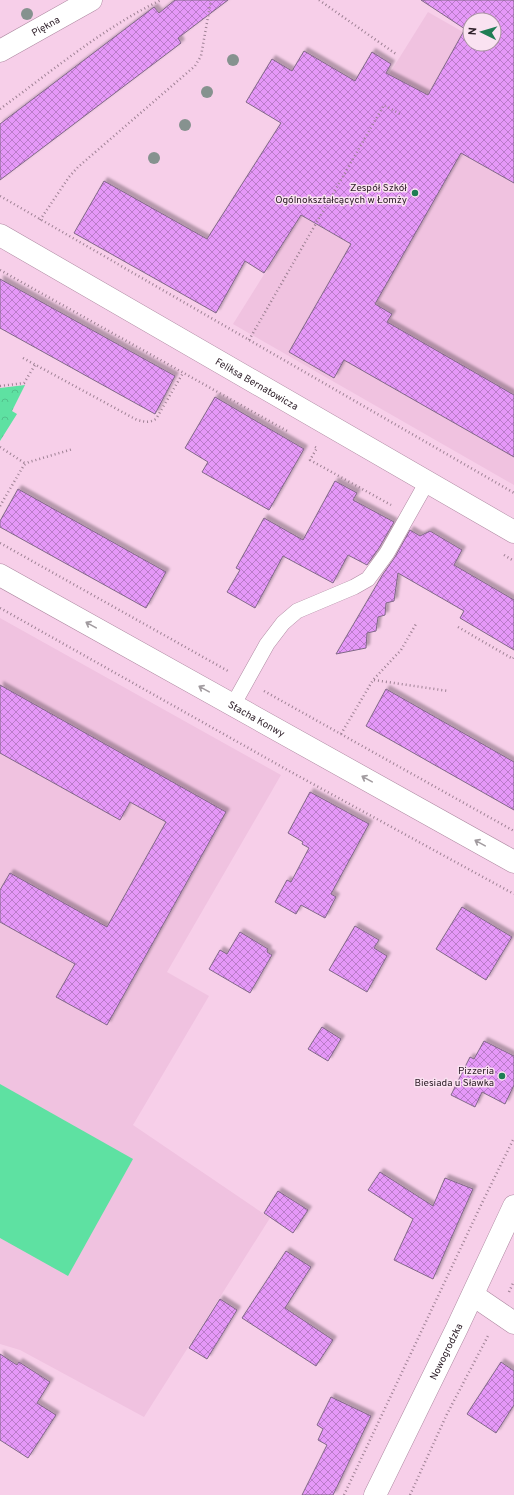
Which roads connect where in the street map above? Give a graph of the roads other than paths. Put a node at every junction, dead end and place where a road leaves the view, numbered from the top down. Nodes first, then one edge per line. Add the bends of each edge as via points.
1 (91, 0) edge
2 (0, 51) edge
3 (0, 235) edge
4 (427, 482) junction
5 (514, 532) edge
6 (0, 575) edge
7 (233, 705) junction
8 (514, 862) edge
9 (514, 1206) edge
10 (473, 1295) junction
11 (514, 1323) edge
12 (375, 1495) edge

1 - 2 street, Piękna
3 - 4 street, Feliksa Bernatowicza
4 - 5 street, Feliksa Bernatowicza
4 - 7 lane via 387,553 368,579 297,611 283,623 267,644
7 -> 6 street, Stacha Konwy
8 -> 7 street, Stacha Konwy
9 - 10 street, Nowogrodzka
10 - 11 street
10 - 12 street, Nowogrodzka

